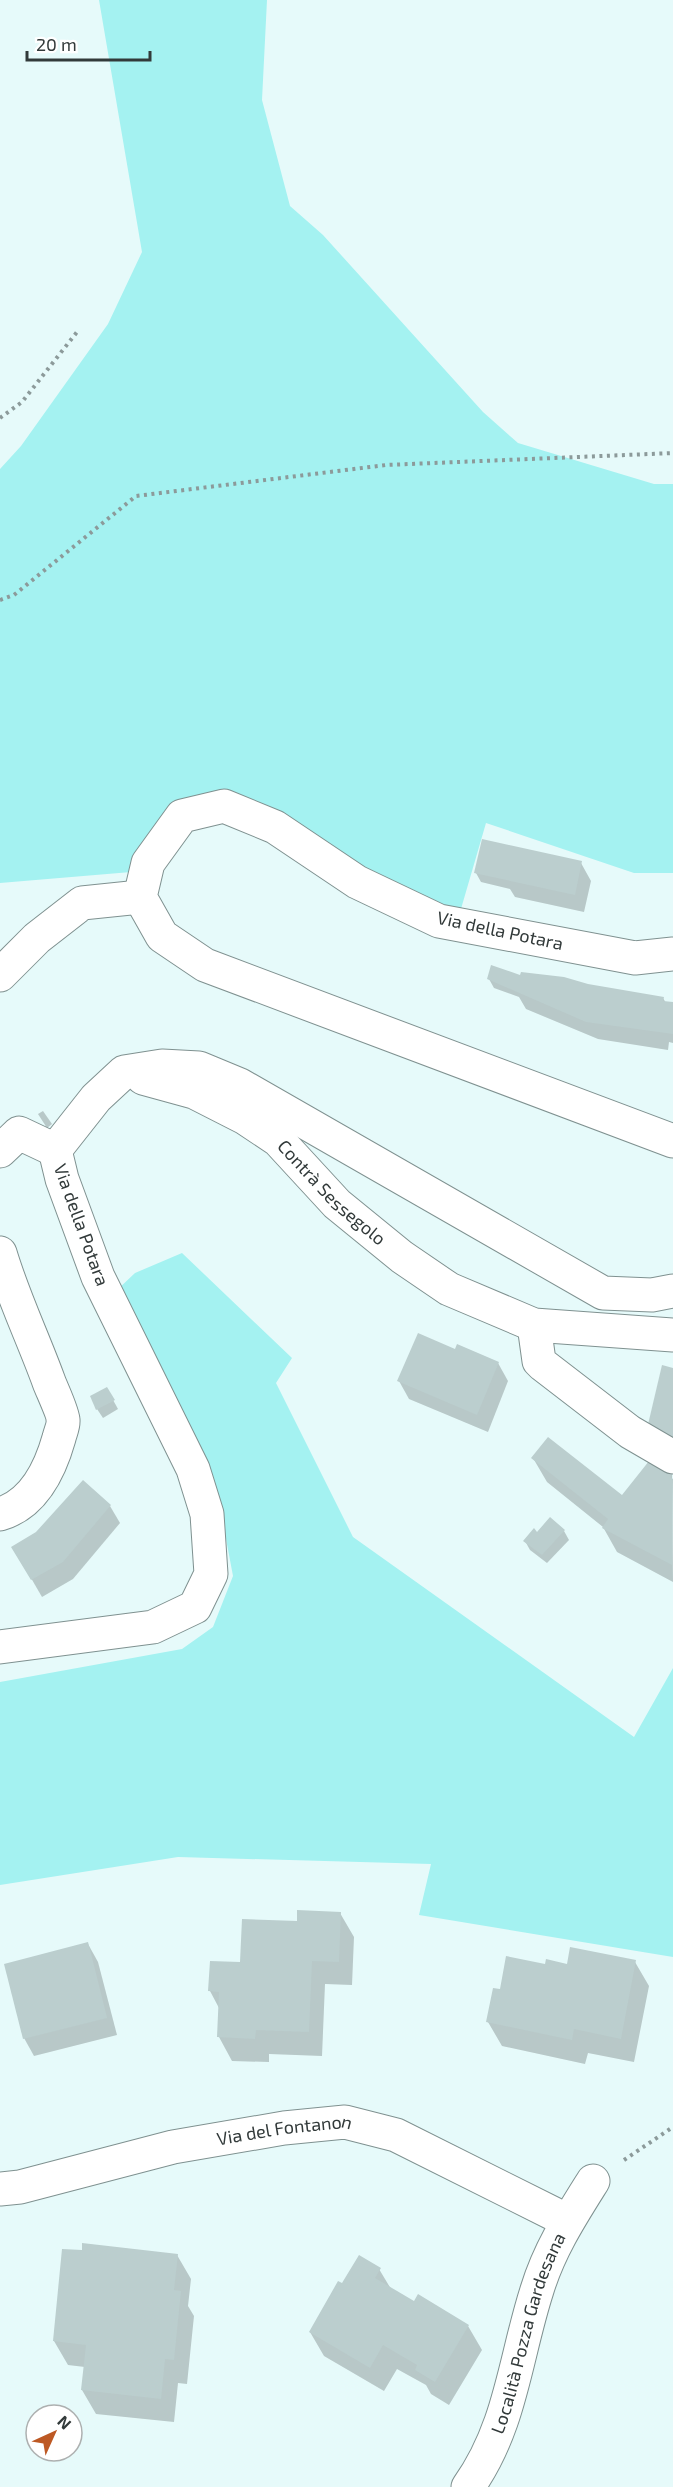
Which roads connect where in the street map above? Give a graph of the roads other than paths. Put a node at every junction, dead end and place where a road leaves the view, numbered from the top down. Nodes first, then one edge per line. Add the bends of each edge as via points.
1 (140, 897) junction
2 (673, 954) edge
3 (0, 975) edge
4 (124, 1072) junction
5 (673, 1141) edge
6 (55, 1150) junction
7 (0, 1151) edge
8 (0, 1253) edge
9 (673, 1290) edge
10 (0, 1320) edge
11 (534, 1325) junction
12 (673, 1335) edge
13 (36, 1344) junction
14 (673, 1457) edge
15 (0, 1514) edge
16 (0, 1647) edge
17 (593, 2181) road end
18 (0, 2189) edge
19 (554, 2214) dead end
20 (468, 2487) edge

1 - 2 street, Via della Potara via 148,862 182,816 224,806 274,827 357,882 439,921 635,958
1 - 3 street via 82,903 37,938
1 - 5 street via 162,936 205,964
4 - 6 street, Via della Potara
4 - 9 street via 162,1065 199,1068 240,1085 603,1293 652,1295
4 - 11 street, Contrà Sessegolo via 194,1092 245,1118 278,1140 337,1204 402,1257 449,1289
6 - 7 street via 19,1133
6 - 16 street, Via della Potara via 98,1277 193,1469 207,1514 211,1574 195,1607 153,1627
8 - 13 street
10 - 13 street
11 - 12 street, Contrà Sessegolo
11 - 14 street via 543,1365 630,1432
13 - 15 street via 63,1420 54,1457 42,1482 25,1500
17 - 20 street, Località Pozza Gardesana via 554,2247 537,2289 505,2417
18 - 19 street, Via del Fontanon via 172,2147 345,2122 396,2135

